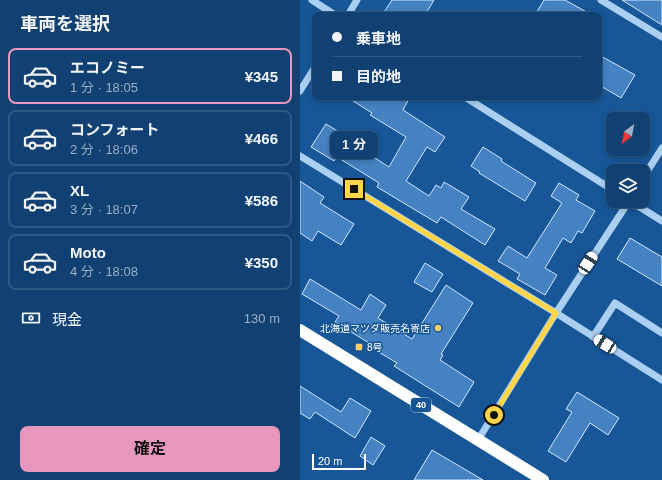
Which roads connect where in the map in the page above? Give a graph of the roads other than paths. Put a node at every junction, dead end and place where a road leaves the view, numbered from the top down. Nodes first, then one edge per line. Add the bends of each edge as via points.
1 (312, 0) edge
2 (357, 0) edge
3 (601, 0) edge
4 (330, 12) edge
5 (350, 12) edge
6 (662, 37) edge
7 (312, 72) edge
8 (300, 91) edge
9 (470, 100) edge
10 (662, 148) edge
11 (300, 156) edge
12 (650, 167) edge
13 (606, 186) edge
14 (625, 208) edge
15 (641, 208) edge
16 (662, 221) edge
17 (556, 313) junction
18 (300, 330) edge
19 (662, 333) edge
20 (594, 337) junction
21 (662, 380) edge
22 (478, 440) junction
23 (543, 480) edge

1 - 4 street
2 - 5 street
3 - 6 street
7 - 8 street
9 - 13 street
10 - 12 street
11 - 17 street
14 - 17 street
15 - 16 street
17 - 20 street
17 - 22 street
18 - 22 highway, 40
19 - 20 street via 615,303
20 - 21 street
22 - 23 highway, 40

